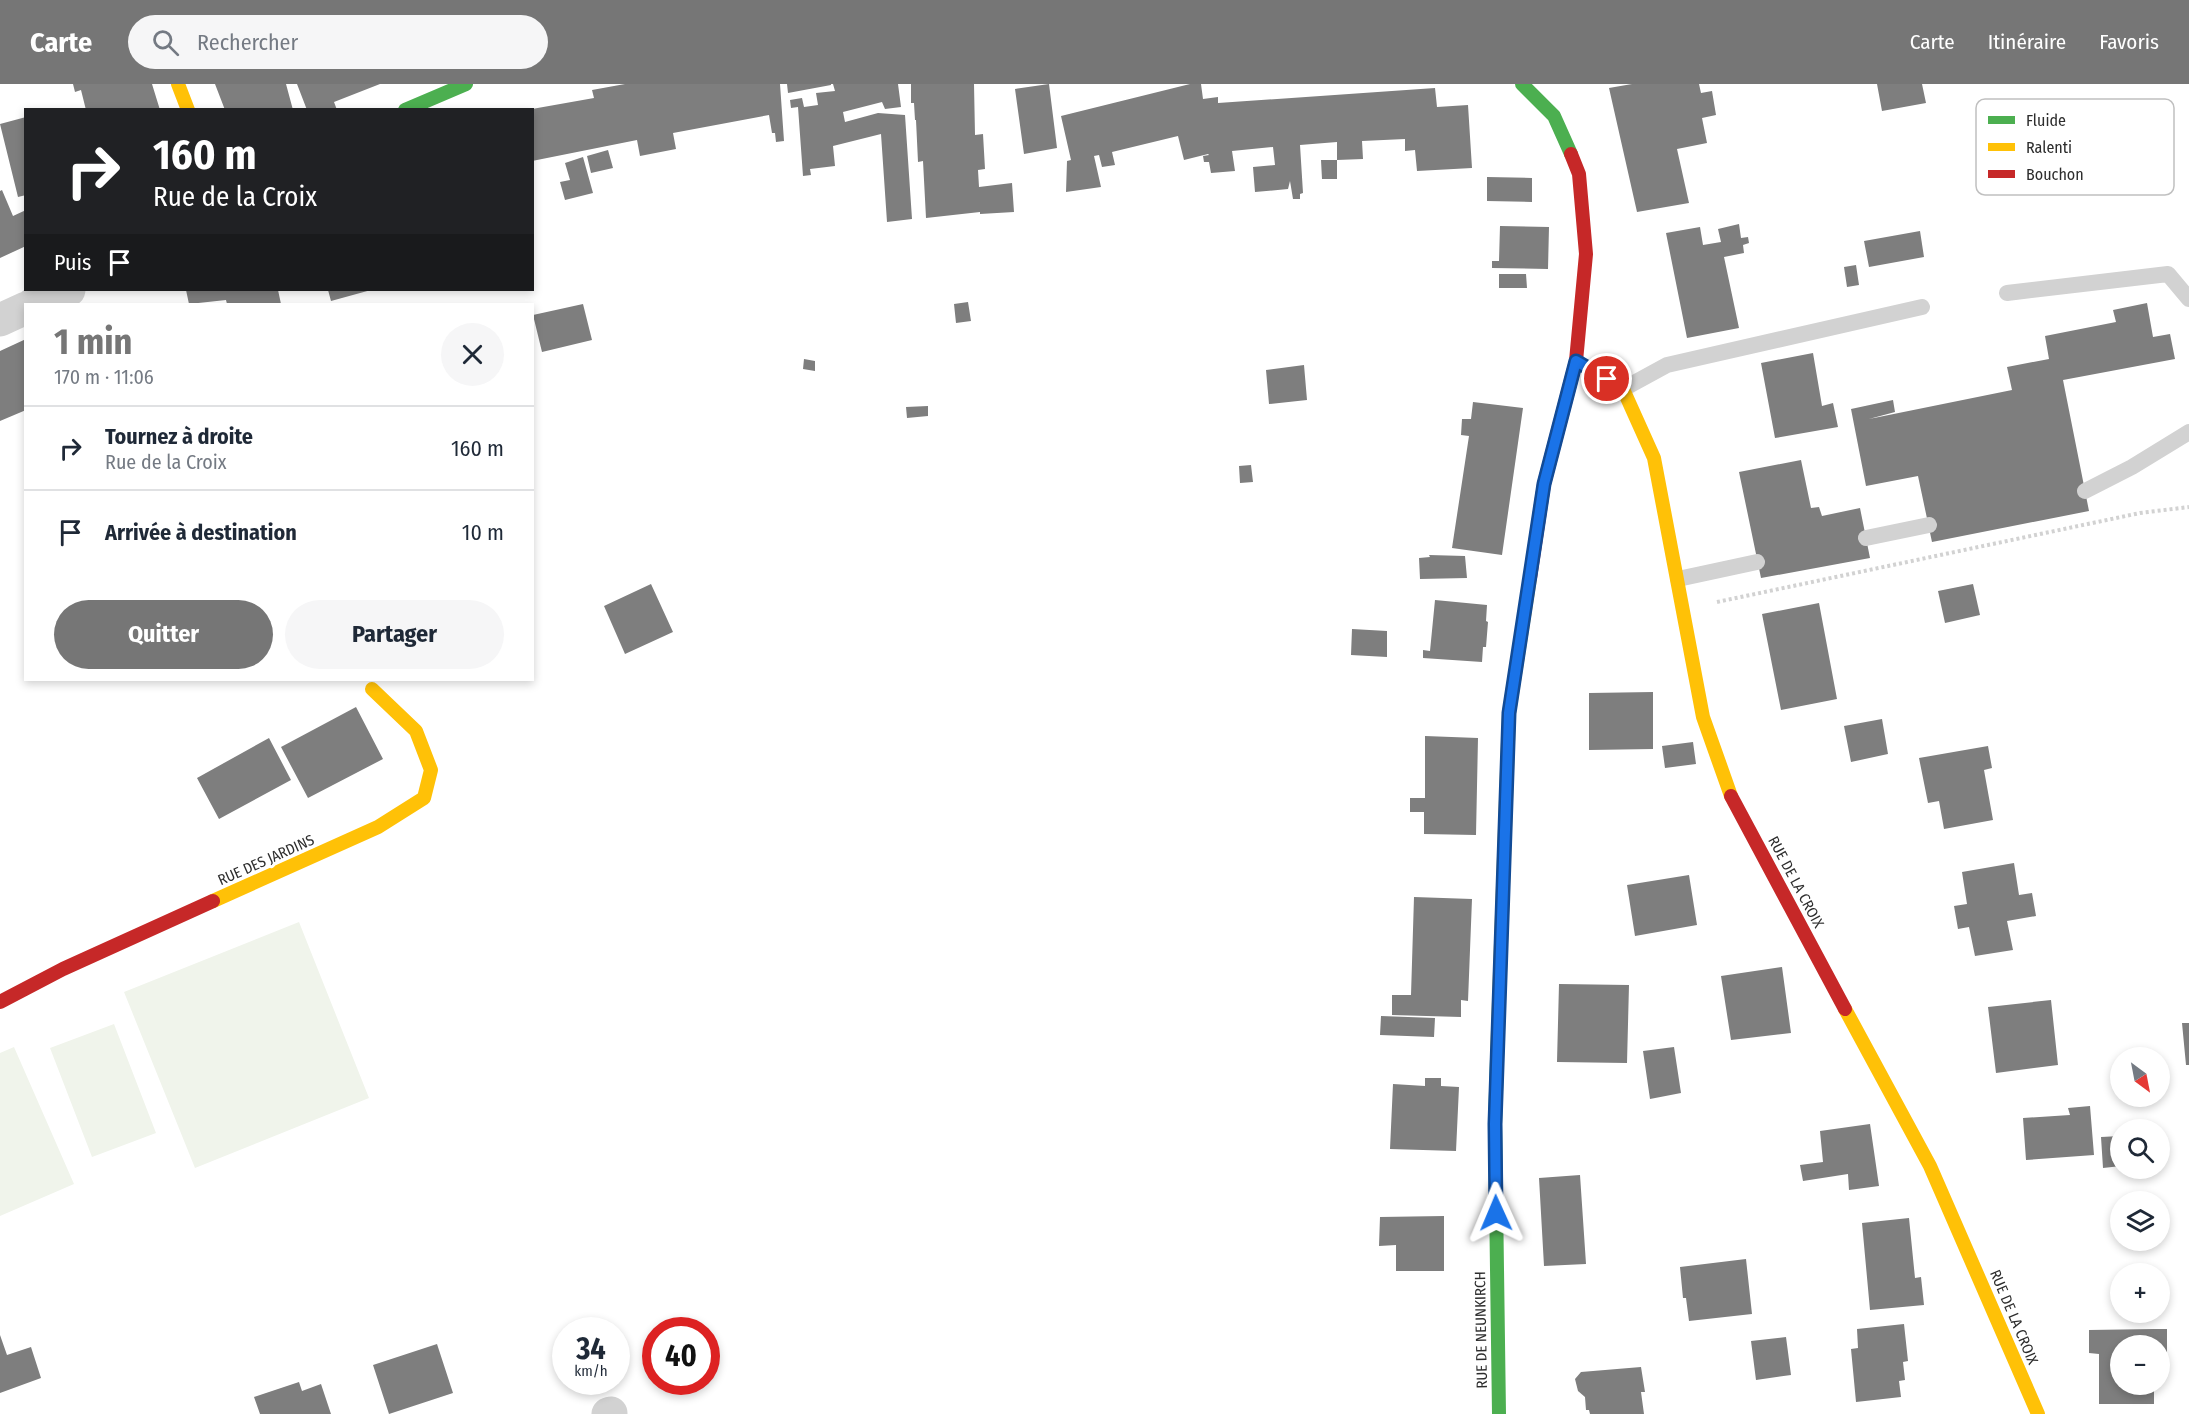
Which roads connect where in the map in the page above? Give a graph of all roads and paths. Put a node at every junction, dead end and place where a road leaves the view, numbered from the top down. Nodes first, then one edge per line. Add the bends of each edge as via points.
1 (178, 84) edge
2 (466, 84) edge
3 (1522, 84) edge
4 (187, 108) edge
5 (410, 108) edge
6 (2007, 293) dead end
7 (68, 295) edge
8 (2189, 298) edge
9 (37, 303) edge
10 (1922, 307) dead end
11 (24, 309) edge
12 (0, 320) edge
13 (1576, 361) junction
14 (1623, 389) junction
15 (2189, 432) edge
16 (2085, 490) dead end
17 (2189, 507) edge
18 (1929, 525) dead end
19 (1866, 538) dead end
20 (1757, 562) dead end
21 (1678, 579) junction
22 (1684, 609) junction
23 (367, 684) edge
24 (0, 1002) edge
25 (1499, 1414) edge
26 (2038, 1414) edge

1 - 4 street
2 - 5 street
3 - 13 street, RUE DE NEUNKIRCH via 1554,116 1579,174 1586,254
6 - 8 lane via 2168,274
7 - 9 street
10 - 14 lane via 1667,364
11 - 12 street
13 - 14 street
13 - 25 street, RUE DE NEUNKIRCH via 1544,484 1509,713 1495,1124
14 - 21 street, RUE DE LA CROIX via 1654,458
15 - 16 lane
17 - 22 path via 2140,513
18 - 19 lane
20 - 21 lane
21 - 22 street, RUE DE LA CROIX
22 - 26 street, RUE DE LA CROIX via 1703,717 1734,804 1930,1166
23 - 24 street, RUE DES JARDINS via 416,731 431,770 424,798 378,827 63,969

